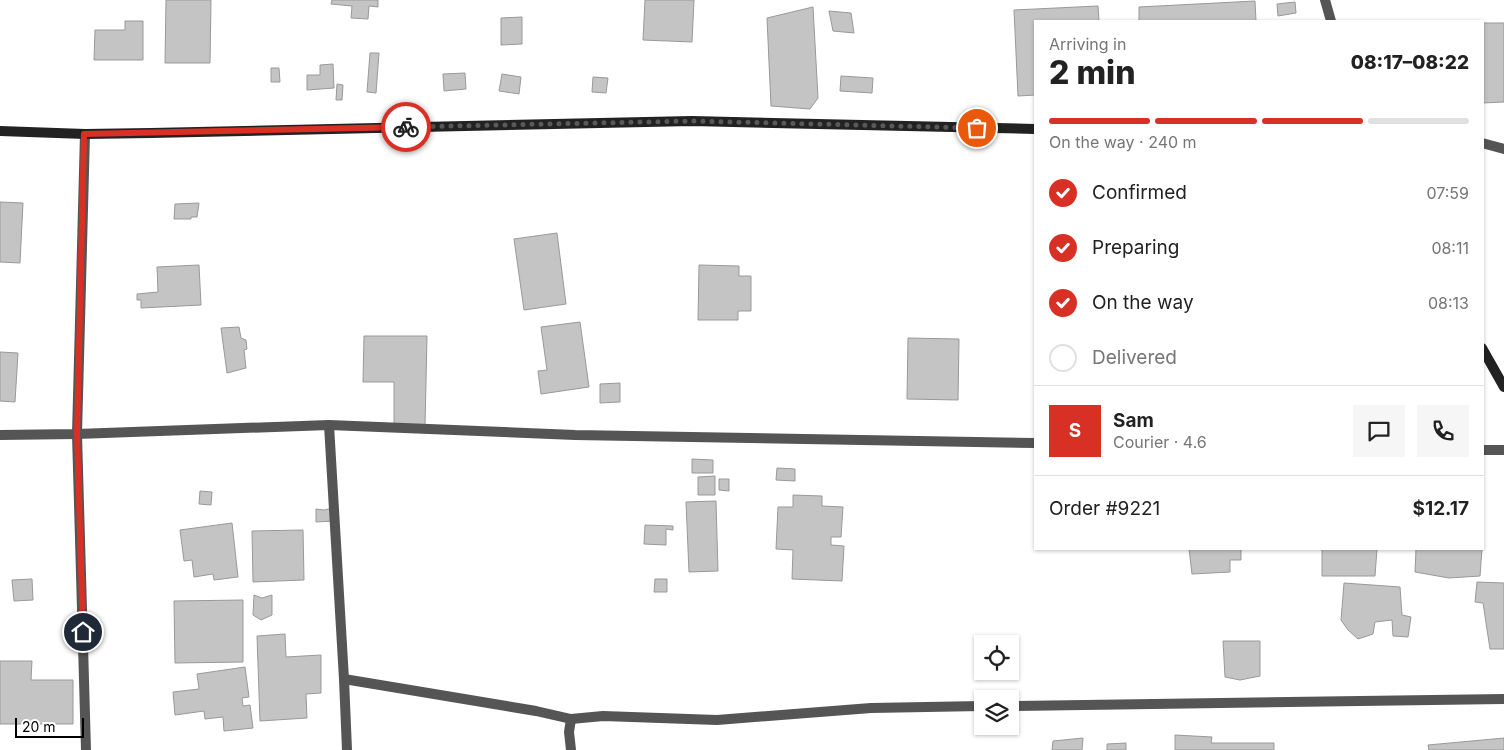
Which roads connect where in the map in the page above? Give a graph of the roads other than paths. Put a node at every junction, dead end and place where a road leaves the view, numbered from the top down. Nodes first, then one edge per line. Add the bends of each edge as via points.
1 (1325, 0) edge
2 (1331, 20) edge
3 (1034, 129) edge
4 (0, 131) edge
5 (84, 134) junction
6 (1484, 144) edge
7 (1504, 149) edge
8 (1484, 352) edge
9 (1504, 387) edge
10 (329, 425) junction
11 (77, 434) junction
12 (0, 435) edge
13 (1034, 442) edge
14 (1484, 450) edge
15 (1504, 450) edge
16 (344, 678) junction
17 (1504, 699) edge
18 (974, 706) edge
19 (1019, 706) edge
20 (571, 719) junction
21 (86, 750) edge
22 (347, 750) edge
23 (571, 750) edge

1 - 2 street
3 - 5 street via 692,121
4 - 5 street
5 - 11 street
6 - 7 street
8 - 9 street
10 - 11 street
10 - 13 street via 575,435
10 - 16 street
11 - 12 street
11 - 21 street
14 - 15 street
16 - 20 street
16 - 22 street
17 - 19 street
18 - 20 street via 871,708 717,720 603,716
20 - 23 street

